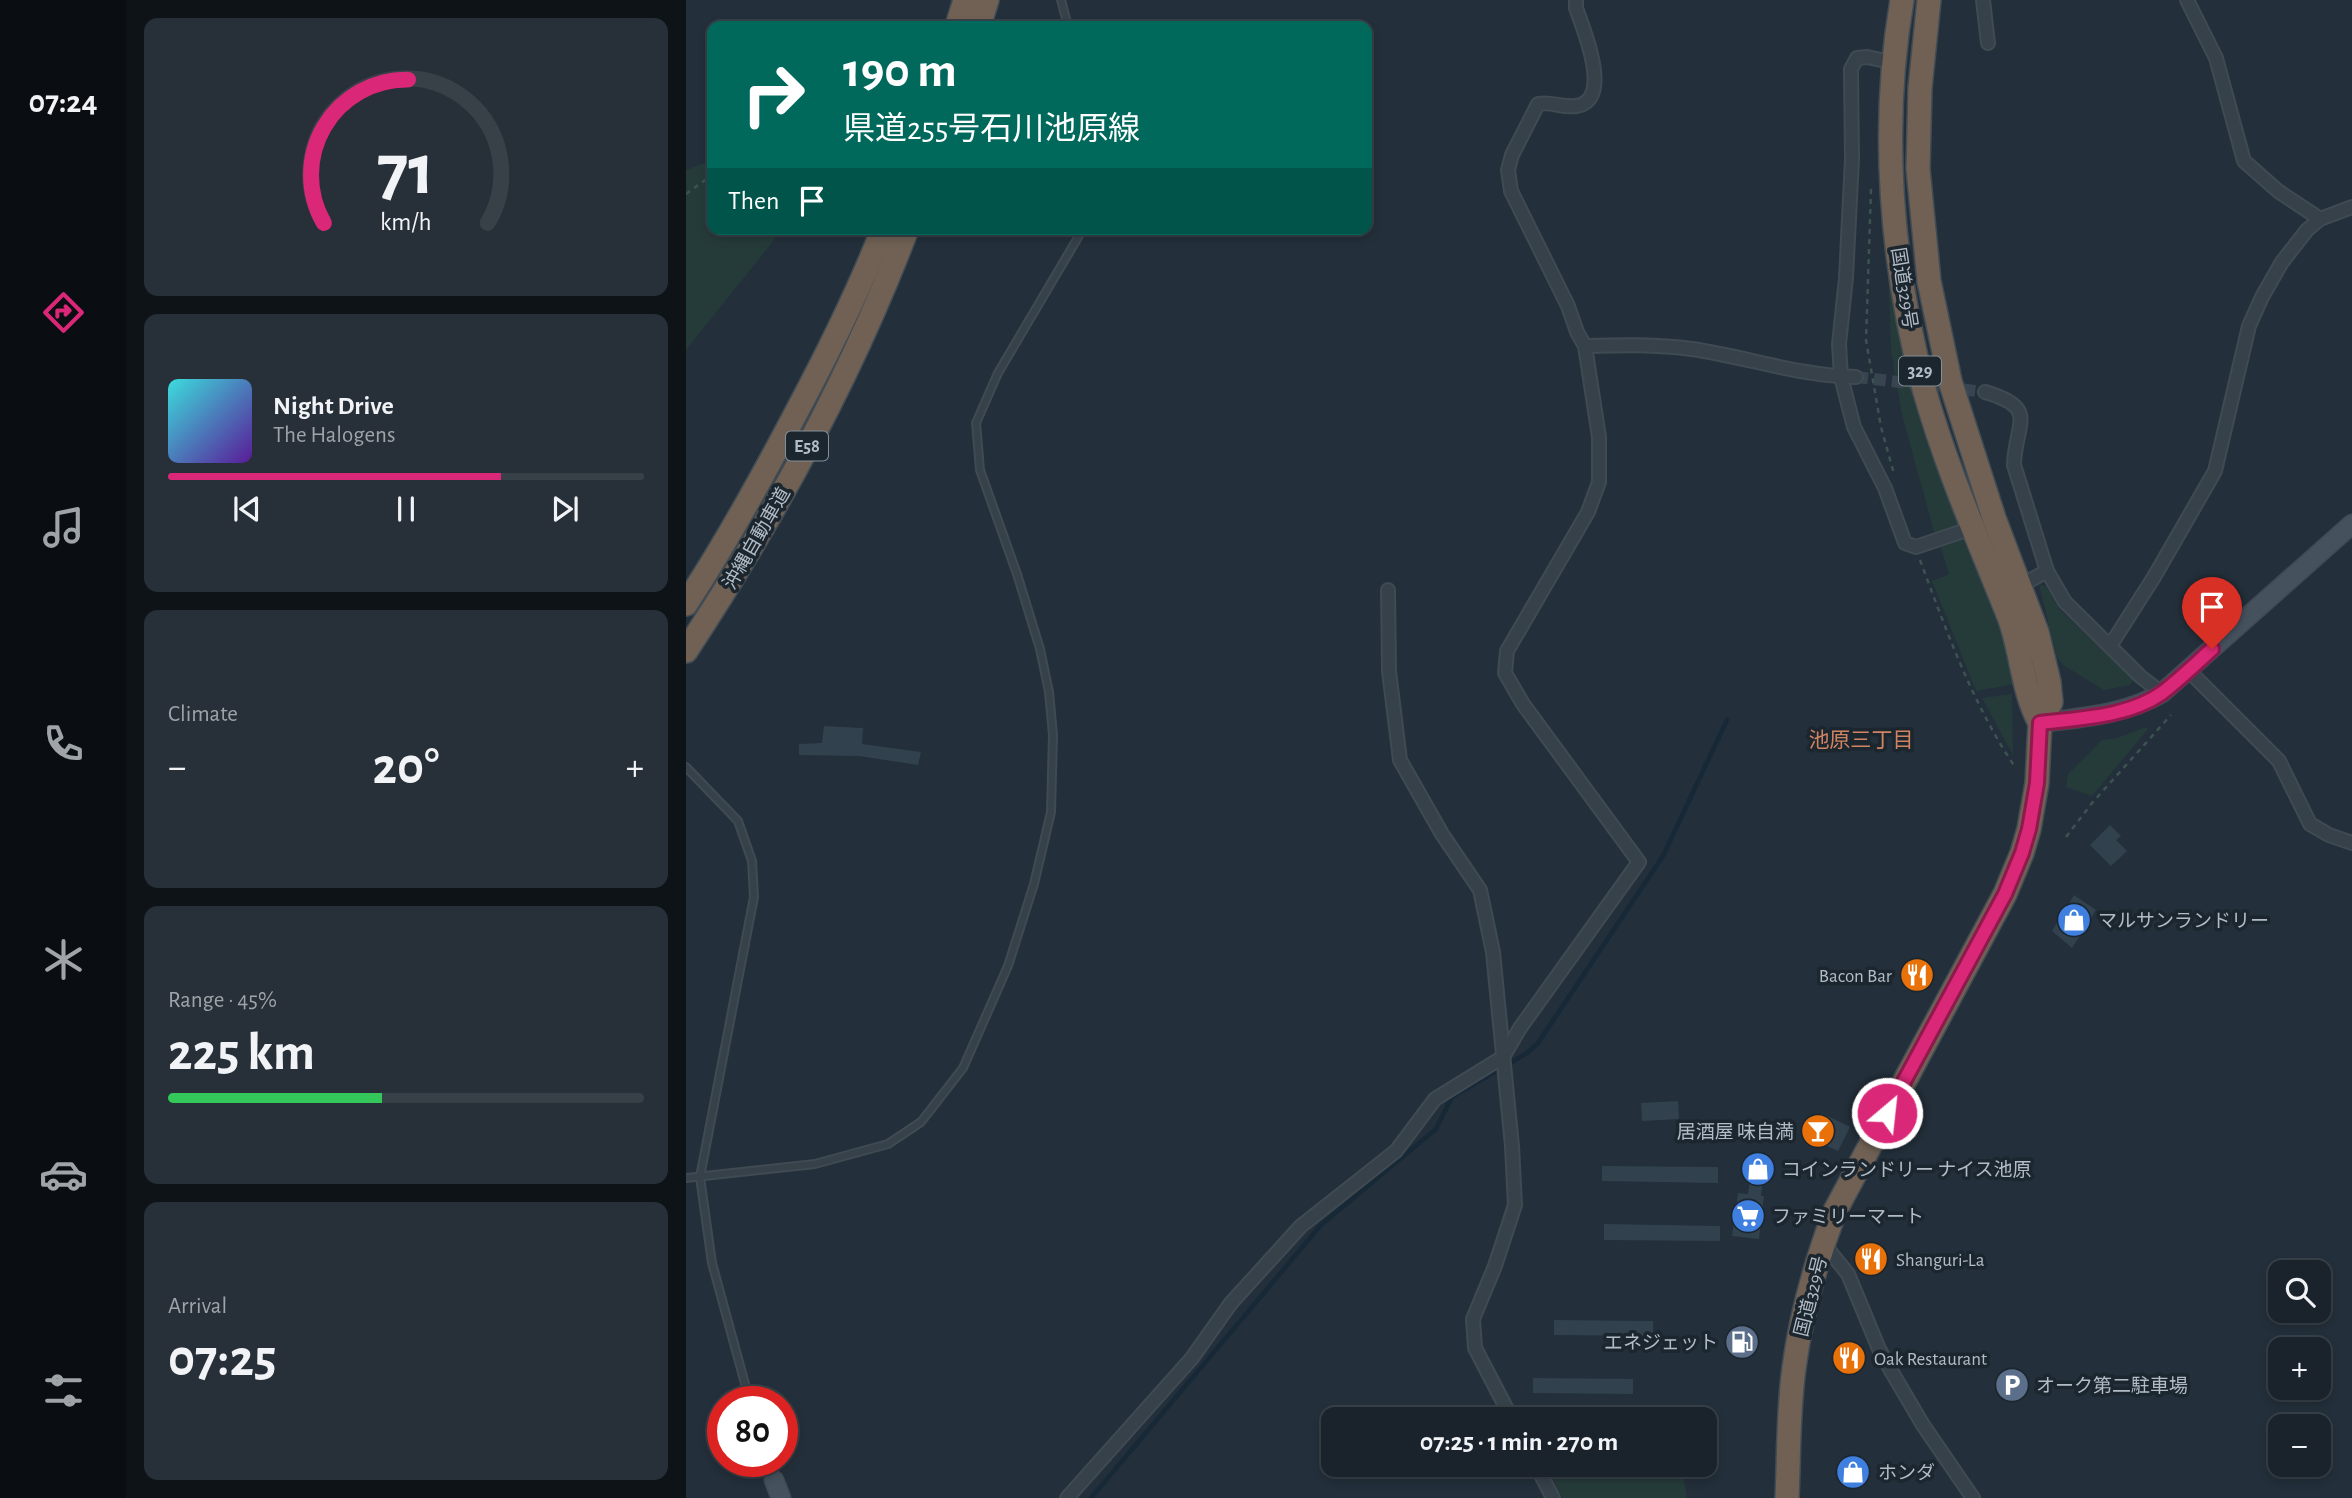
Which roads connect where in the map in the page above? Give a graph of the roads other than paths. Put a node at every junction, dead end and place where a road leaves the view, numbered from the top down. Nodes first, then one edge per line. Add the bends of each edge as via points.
1 (965, 0) edge
2 (988, 0) edge
3 (1062, 0) edge
4 (1576, 0) edge
5 (1902, 0) edge
6 (1929, 0) edge
7 (1983, 0) edge
8 (2186, 0) edge
9 (959, 21) edge
10 (981, 21) edge
11 (1067, 21) edge
12 (1988, 43) dead end
13 (1895, 63) junction
14 (2352, 207) edge
15 (2320, 219) junction
16 (880, 235) edge
17 (904, 235) edge
18 (1079, 235) edge
19 (1585, 346) junction
20 (1842, 377) junction
21 (1856, 377) tunnel mouth
22 (1985, 392) tunnel mouth
23 (2352, 524) edge
24 (1972, 528) junction
25 (2345, 537) edge
26 (2047, 571) junction
27 (2020, 586) junction
28 (1388, 590) dead end
29 (686, 604) edge
30 (2110, 646) junction
31 (686, 651) edge
32 (2188, 670) junction
33 (2162, 693) junction
34 (2040, 723) junction
35 (686, 767) edge
36 (2352, 843) edge
37 (1503, 1057) junction
38 (700, 1177) junction
39 (686, 1178) edge
40 (1823, 1243) junction
41 (746, 1386) edge
42 (1507, 1407) edge
43 (773, 1477) edge
44 (1542, 1477) edge
45 (774, 1480) joint
46 (781, 1498) edge
47 (1067, 1498) edge
48 (1553, 1498) edge
49 (1787, 1498) edge
50 (1973, 1498) edge

1 - 9 highway
2 - 10 highway
3 - 11 lane
4 - 19 street via 1594,63 1594,89 1578,106 1538,104 1508,170 1511,191
5 - 13 highway, 国道329号 / 329
6 - 27 highway, 国道329号 / 329 via 1918,169 1929,281 1950,382
7 - 12 street
8 - 15 street via 2216,58 2244,162
13 - 20 street via 1857,58 1852,69 1852,159 1839,344
13 - 24 highway, 国道329号 / 329 via 1890,147 1906,307 1924,389
14 - 15 street
15 - 30 street via 2282,262 2262,297 2249,326 2215,471
16 - 29 highway, 沖縄自動車道 / E58 via 829,350 750,498
17 - 31 highway, 沖縄自動車道 / E58 via 850,360 791,477 735,578
18 - 38 lane via 998,373 976,424 980,470 1041,649 1053,735 1051,812 1008,966 962,1068 921,1122 888,1143 814,1164
19 - 20 street via 1693,349 1801,373
19 - 37 street via 1599,437 1599,482 1588,512 1507,651 1506,673 1522,705 1639,862
20 - 21 street
20 - 24 street via 1854,427 1885,488 1905,543 1916,547
22 - 26 street via 2009,399 2021,414 2014,465
23 - 25 main road
24 - 34 highway, 国道329号 / 329 via 2010,622 2030,705
25 - 32 main road
26 - 27 street
26 - 30 street via 2075,614
27 - 34 highway, 国道329号 / 329 via 2049,682 2051,702
28 - 37 street via 1389,671 1400,760 1480,890 1493,952
30 - 33 street
32 - 33 main road
32 - 36 street via 2279,761 2310,824
33 - 34 main road via 2119,712
34 - 40 highway, 国道329号 / 329 via 2034,806 2014,873 1835,1211
35 - 38 lane via 738,821 752,861 754,897
37 - 42 street via 1515,1205 1473,1319 1475,1348
37 - 47 street via 1435,1099 1396,1151 1301,1226
38 - 39 lane
38 - 41 lane via 712,1263
40 - 49 highway, 国道329号 / 329 via 1793,1372
40 - 50 street via 1848,1274 1879,1349
43 - 45 lane
44 - 48 street
45 - 46 main road

